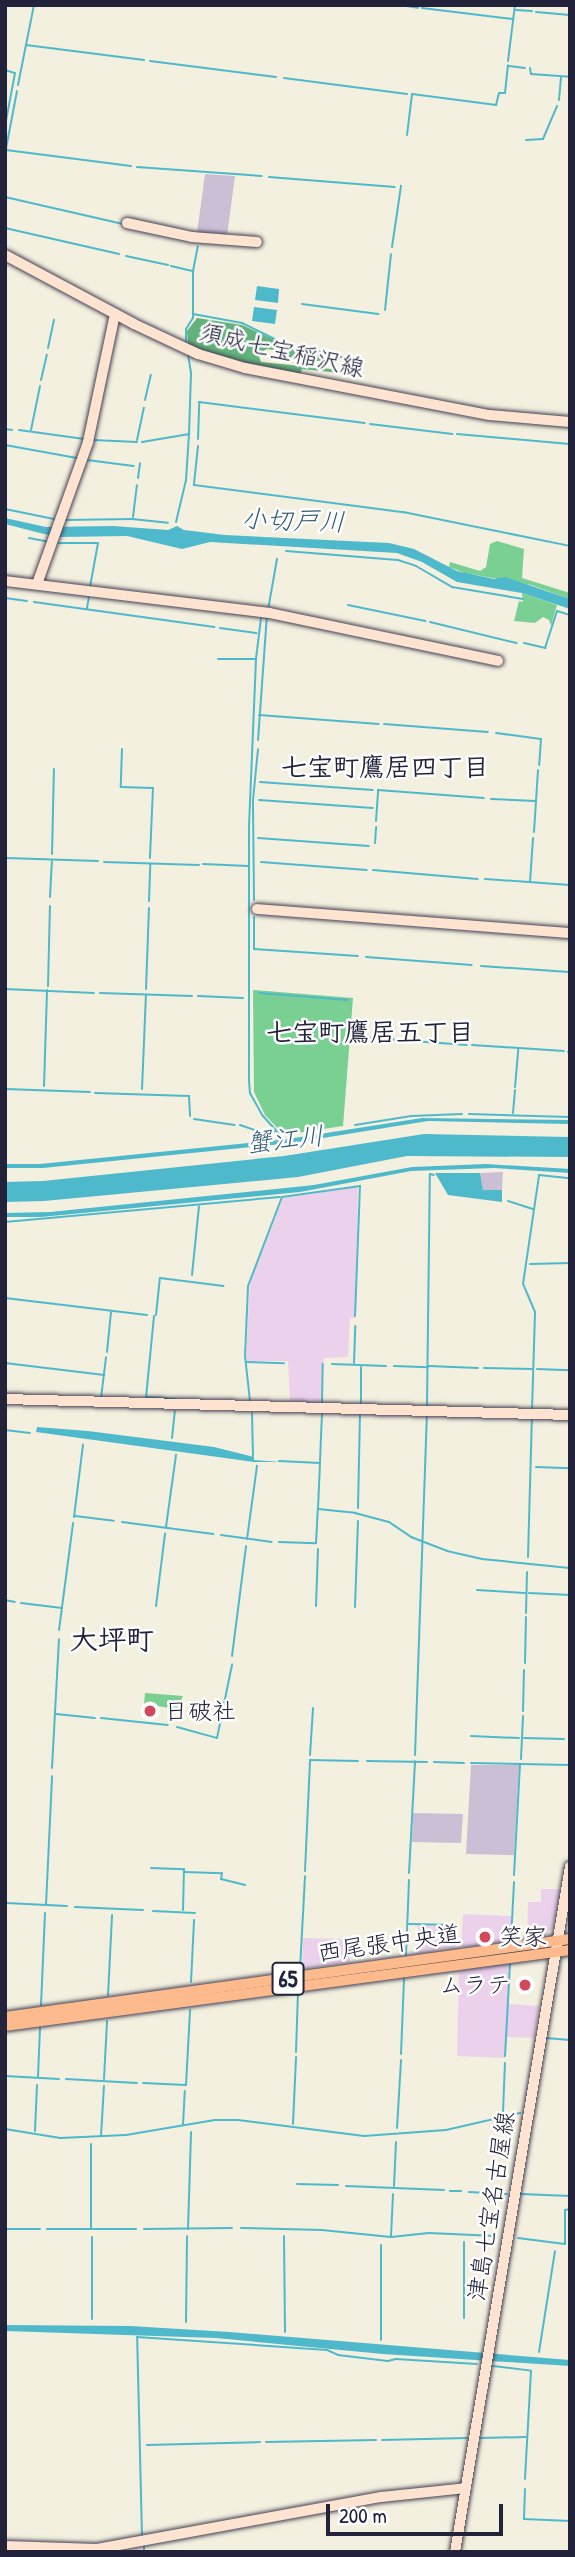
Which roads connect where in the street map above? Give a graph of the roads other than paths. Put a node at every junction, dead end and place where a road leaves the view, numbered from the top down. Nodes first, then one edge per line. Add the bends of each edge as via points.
1 (127, 223) dead end
2 (257, 242) dead end
3 (5, 254) edge
4 (115, 314) junction
5 (570, 422) edge
6 (5, 581) edge
7 (37, 584) junction
8 (498, 661) dead end
9 (257, 909) dead end
10 (570, 933) edge
11 (5, 1399) edge
12 (570, 1415) edge
13 (570, 1867) edge
14 (570, 1939) edge
15 (555, 1946) junction
16 (570, 1950) edge
17 (5, 2017) edge
18 (5, 2026) edge
19 (466, 2488) junction
20 (5, 2546) edge
21 (455, 2552) edge

1 - 2 street via 192,237
3 - 4 street, 須成七宝稲沢線
4 - 5 street, 須成七宝稲沢線 via 198,355 245,368 490,415
4 - 7 street via 88,442
6 - 7 street
7 - 8 street via 269,613
9 - 10 street
11 - 12 street
13 - 15 street, 津島七宝名古屋線
14 - 15 main road, 西尾張中央道 / 65
15 - 16 main road, 西尾張中央道 / 65
15 - 17 main road, 西尾張中央道 / 65
15 - 18 main road, 西尾張中央道 / 65
15 - 19 street, 津島七宝名古屋線
19 - 20 street via 402,2493 97,2549
19 - 21 street, 津島七宝名古屋線

